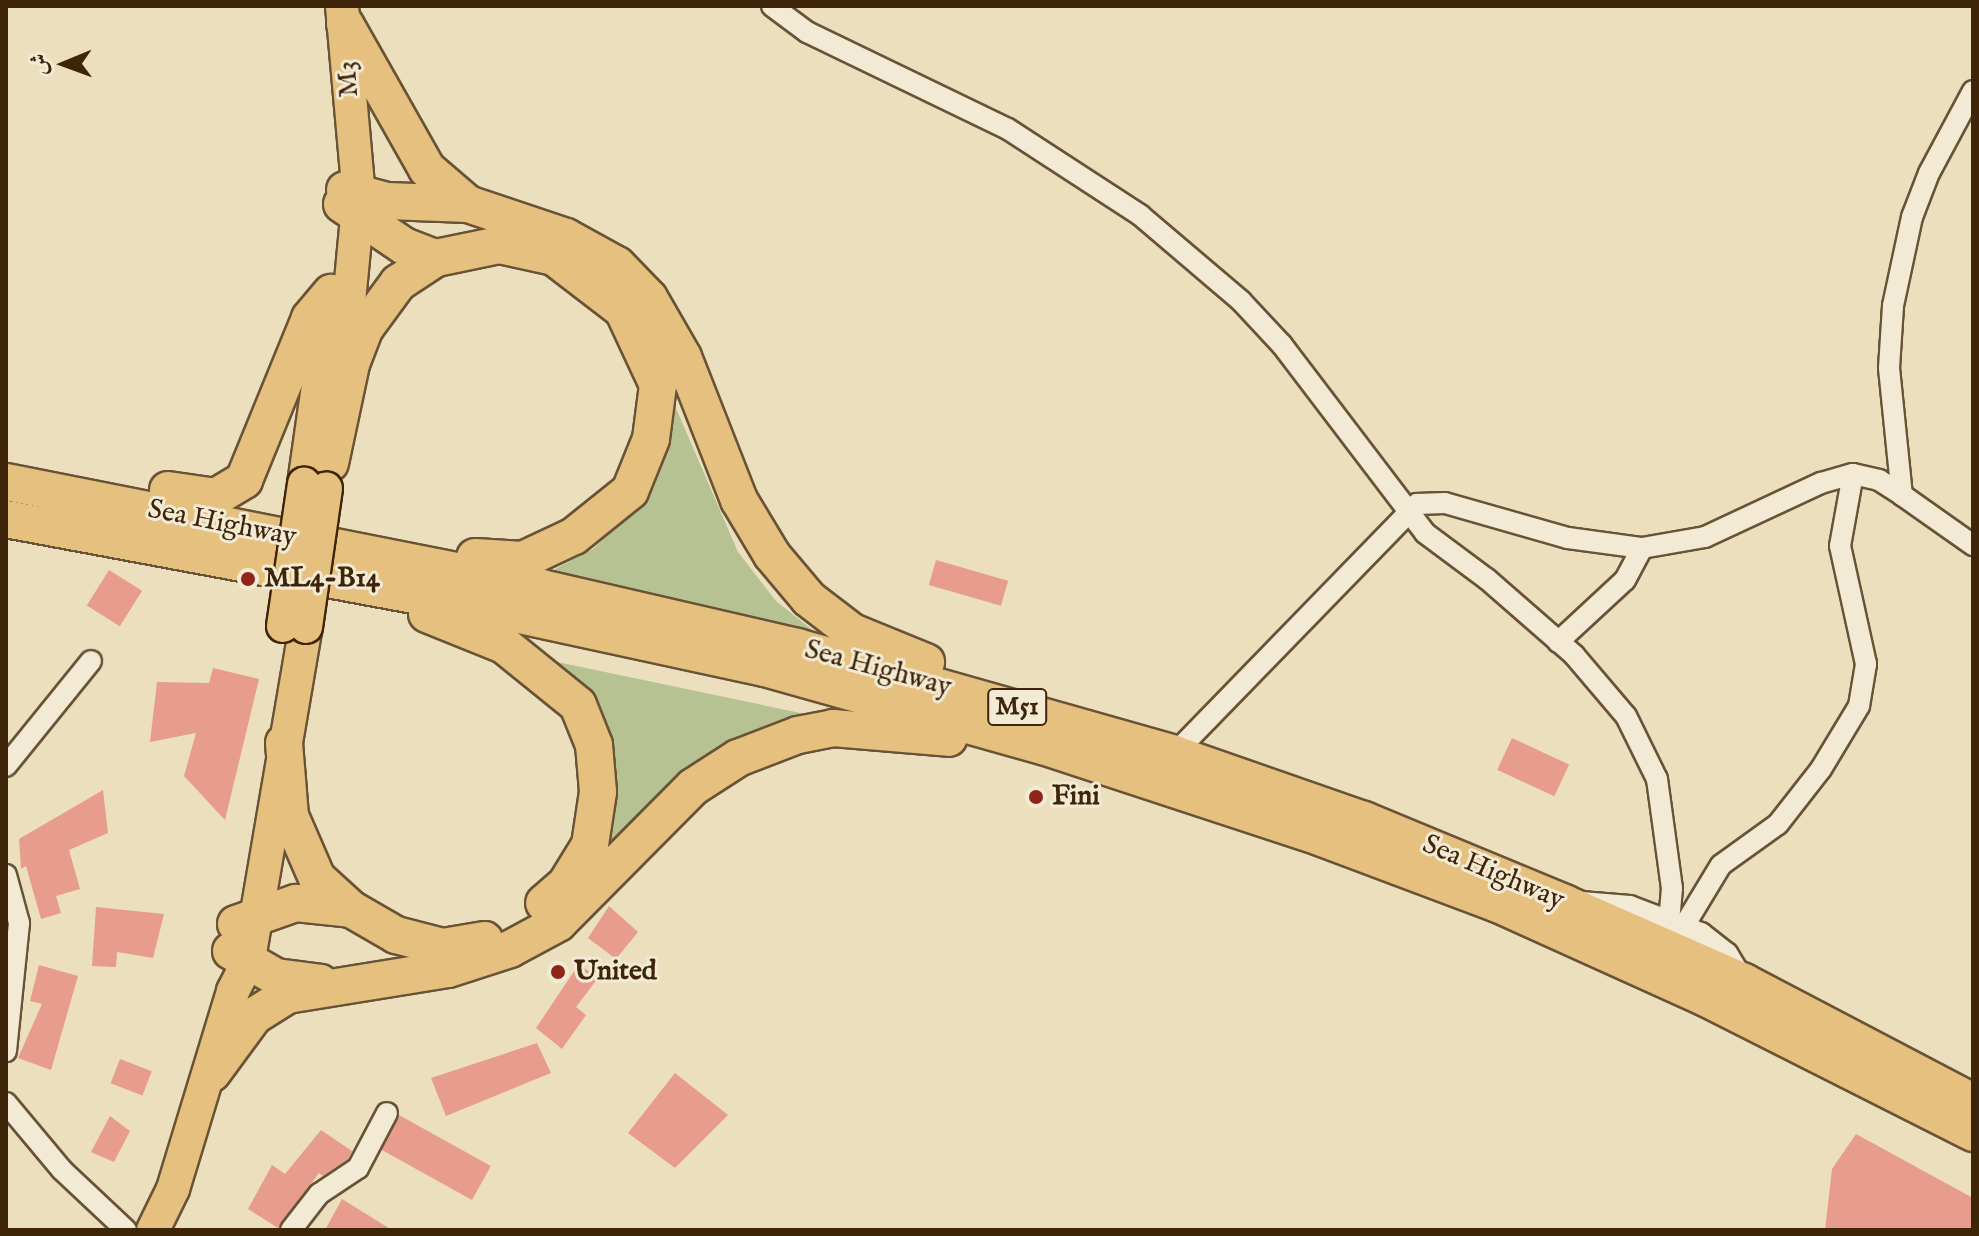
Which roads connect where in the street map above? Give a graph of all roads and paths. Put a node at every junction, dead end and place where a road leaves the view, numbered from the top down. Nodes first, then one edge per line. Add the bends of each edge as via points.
1 (772, 6) edge
2 (343, 15) edge
3 (1973, 91) edge
4 (351, 201) junction
5 (468, 204) junction
6 (436, 258) junction
7 (331, 293) junction
8 (1853, 474) junction
9 (320, 478) junction
10 (6, 482) edge
11 (1902, 495) junction
12 (98, 500) junction
13 (1407, 511) junction
14 (6, 519) edge
15 (1973, 545) edge
16 (1642, 548) junction
17 (364, 570) junction
18 (294, 627) junction
19 (1558, 642) junction
20 (91, 661) dead end
21 (1072, 722) junction
22 (284, 743) junction
23 (1043, 746) junction
24 (1174, 754) junction
25 (6, 766) edge
26 (6, 875) edge
27 (1564, 903) junction
28 (351, 909) junction
29 (1677, 923) junction
30 (243, 938) junction
31 (1744, 982) junction
32 (331, 984) junction
33 (6, 1051) edge
34 (212, 1073) junction
35 (1973, 1102) edge
36 (6, 1103) edge
37 (387, 1113) dead end
38 (1973, 1133) edge
39 (126, 1230) edge
40 (153, 1230) edge
41 (291, 1230) edge

1 - 13 street via 807,32 983,114 1159,230 1259,319
2 - 4 main road, M3
2 - 5 highway via 427,169
3 - 11 street via 1929,173 1899,267 1889,368
4 - 5 highway
4 - 6 highway via 404,246
4 - 7 main road
4 - 9 main road
5 - 21 highway via 566,237 617,265 649,298 688,368 739,500 772,555 809,599 852,632
6 - 9 highway via 398,283 365,328
6 - 17 highway via 499,245 554,257 623,310 658,385 651,439 630,491 574,536 523,560
7 - 9 main road
7 - 12 highway via 310,318 249,472 238,487 216,497 137,487
8 - 11 street via 1879,480
8 - 16 street via 1821,483 1705,537
8 - 29 street via 1840,546 1866,664 1859,706 1821,769 1778,824 1721,865
9 - 18 main road, bridge
10 - 12 highway, Sea Highway / M51
11 - 15 street
12 - 17 highway, Sea Highway / M51
13 - 16 street via 1417,504 1445,503 1568,538
13 - 19 street via 1435,543 1487,579
13 - 24 street
14 - 17 highway, Sea Highway / M51
16 - 19 street via 1625,580
17 - 21 highway, Sea Highway / M51 via 797,647
17 - 23 highway, Sea Highway / M51 via 765,668
17 - 28 highway via 504,645 578,705 594,745 598,792 590,845 566,884 491,939 443,947 396,935
18 - 22 main road
18 - 30 main road
19 - 29 street via 1615,702 1651,762
20 - 25 street
21 - 24 highway, Sea Highway / M51
22 - 28 highway via 290,816 317,878
22 - 30 main road
23 - 32 highway via 861,727 798,735 738,758 693,787 558,923 510,949 448,969
23 - 38 highway, Sea Highway / M51 via 1322,838 1498,904 1692,991
24 - 27 highway, Sea Highway / M51 via 1364,820
26 - 33 street via 19,923
27 - 29 street via 1615,904
27 - 31 highway, Sea Highway / M51
28 - 30 highway via 296,903
29 - 31 street via 1715,942
30 - 32 highway via 276,977
30 - 34 main road
31 - 35 highway, Sea Highway / M51
32 - 34 highway via 287,995 254,1016
34 - 40 main road via 173,1189
36 - 39 street via 62,1170
37 - 41 street via 358,1168 311,1202

